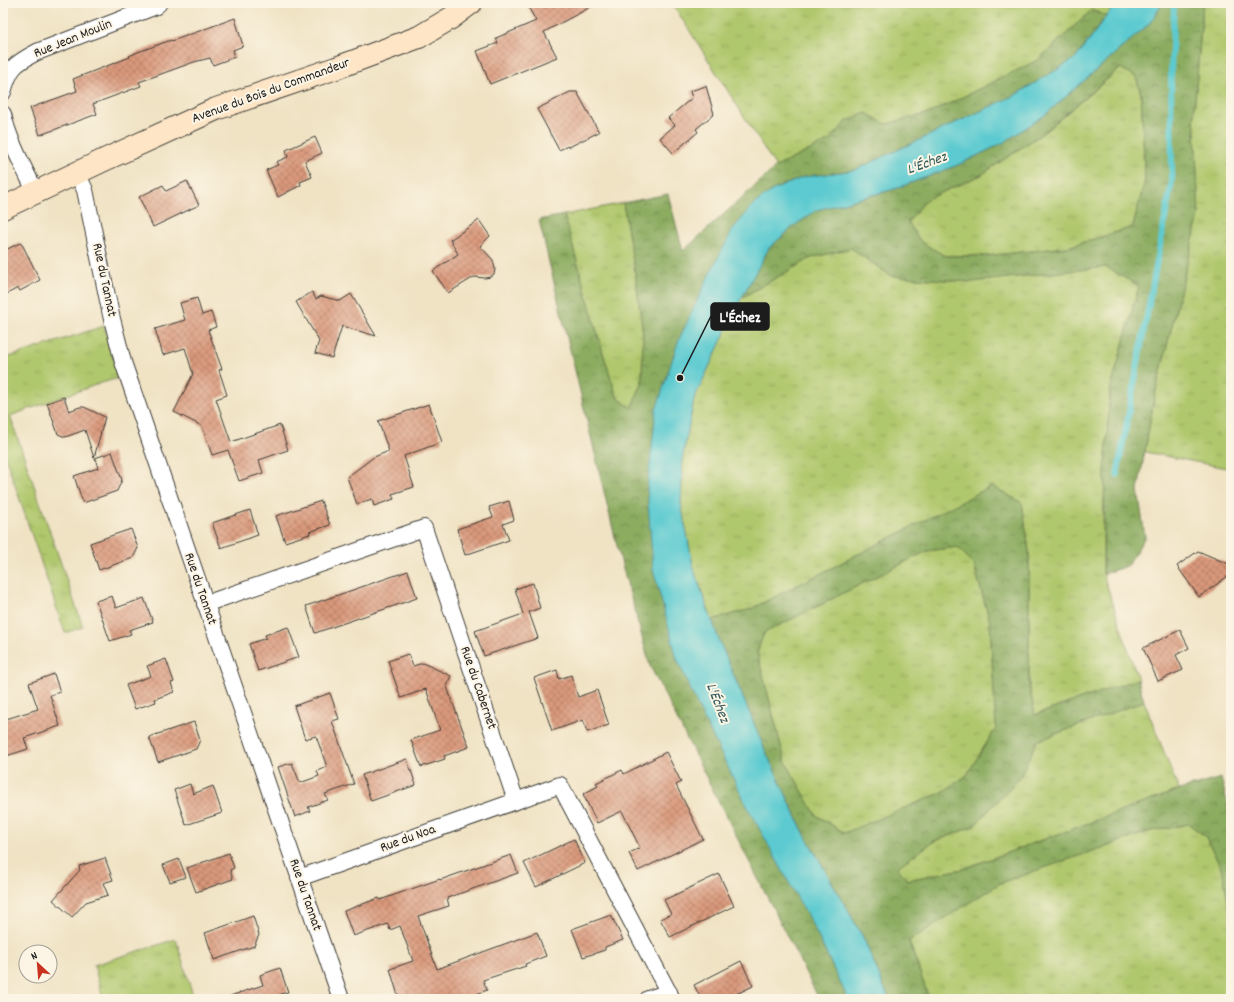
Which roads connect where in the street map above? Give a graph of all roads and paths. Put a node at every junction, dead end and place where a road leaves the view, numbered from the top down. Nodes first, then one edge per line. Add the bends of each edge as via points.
1 (159, 3) edge
2 (471, 3) edge
3 (3, 92) edge
4 (3, 114) edge
5 (77, 173) junction
6 (36, 193) junction
7 (3, 208) edge
8 (205, 604) junction
9 (516, 800) junction
10 (300, 878) junction
11 (671, 995) edge
12 (341, 999) edge
13 (648, 999) edge

1 - 3 street, Rue Jean Moulin via 20,61 8,74
2 - 5 main road, Avenue du Bois du Commandeur via 419,37 216,109
4 - 6 street
5 - 6 main road, Avenue du Bois du Commandeur
5 - 8 street, Rue du Tannat via 85,190 123,362
6 - 7 main road, Avenue du Bois du Commandeur
8 - 9 street, Rue du Cabernet via 424,528
8 - 10 street, Rue du Tannat
9 - 10 street, Rue du Noa
9 - 11 street via 560,785
10 - 12 street, Rue du Tannat
11 - 13 street

